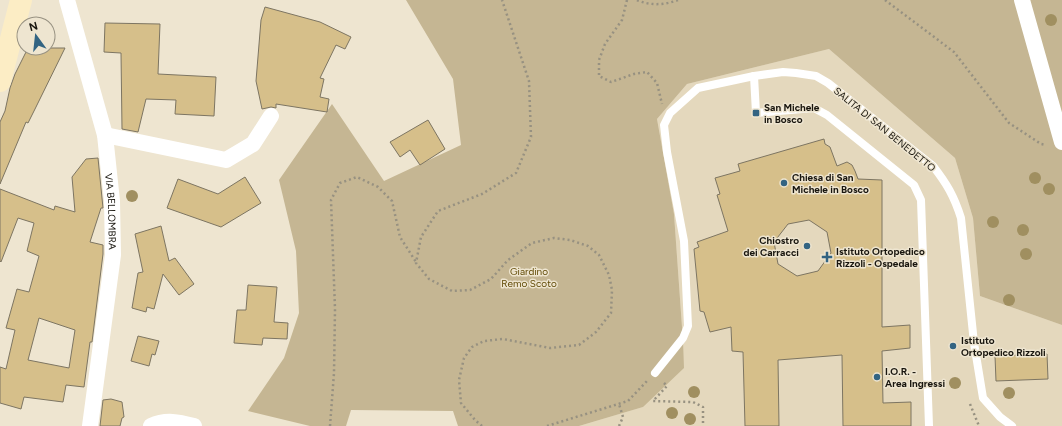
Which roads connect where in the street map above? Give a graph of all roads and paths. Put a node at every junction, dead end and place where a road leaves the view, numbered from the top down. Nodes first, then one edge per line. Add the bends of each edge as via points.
1 (21, 0) edge
2 (67, 0) edge
3 (502, 0) edge
4 (627, 0) edge
5 (637, 0) edge
6 (678, 0) edge
7 (885, 0) edge
8 (1022, 0) edge
9 (754, 76) junction
10 (0, 81) edge
11 (670, 113) junction
12 (270, 116) dead end
13 (104, 135) junction
14 (1055, 143) edge
15 (416, 263) junction
16 (655, 373) joint
17 (667, 386) dead end
18 (970, 403) dead end
19 (619, 404) junction
20 (90, 426) edge
21 (151, 426) edge
22 (194, 426) edge
23 (330, 426) edge
24 (482, 426) edge
25 (547, 426) edge
26 (619, 426) edge
27 (703, 426) edge
28 (929, 426) edge
29 (979, 426) edge
30 (1012, 426) edge

1 - 10 main road
2 - 13 street, VIA BELLOMBRA
3 - 15 path via 529,81 531,138 516,173 482,194 438,211 421,237
4 - 11 path via 622,20 605,44 599,60 599,76 611,82 647,72 657,83 662,103
5 - 6 path via 644,3 668,4
7 - 14 path via 954,52 1009,123 1041,144
8 - 14 street
9 - 11 lane, SALITA DI SAN BENEDETTO via 698,88
9 - 28 lane via 756,113 814,108 827,115 914,186 921,200
9 - 30 lane, SALITA DI SAN BENEDETTO via 796,72 816,76 933,166 946,182 961,218 974,343 983,398 1000,418
11 - 16 lane via 664,125 684,241 688,326 683,338
12 - 13 street via 253,144 226,160
13 - 20 street, VIA BELLOMBRA via 112,201 113,255
15 - 23 path via 400,237 392,201 378,187 357,177 340,182 331,200 335,309
15 - 24 path via 429,279 452,291 470,290 491,279 508,260 532,243 554,238 588,246 599,255 609,275 612,290 611,313 596,332 579,345 550,348 504,339 484,341 472,347 464,358 459,380 461,403
16 - 19 path via 628,401
17 - 27 path via 653,401 693,402 703,407
18 - 29 path
19 - 25 path
19 - 26 path via 623,417
21 - 22 street via 178,421

